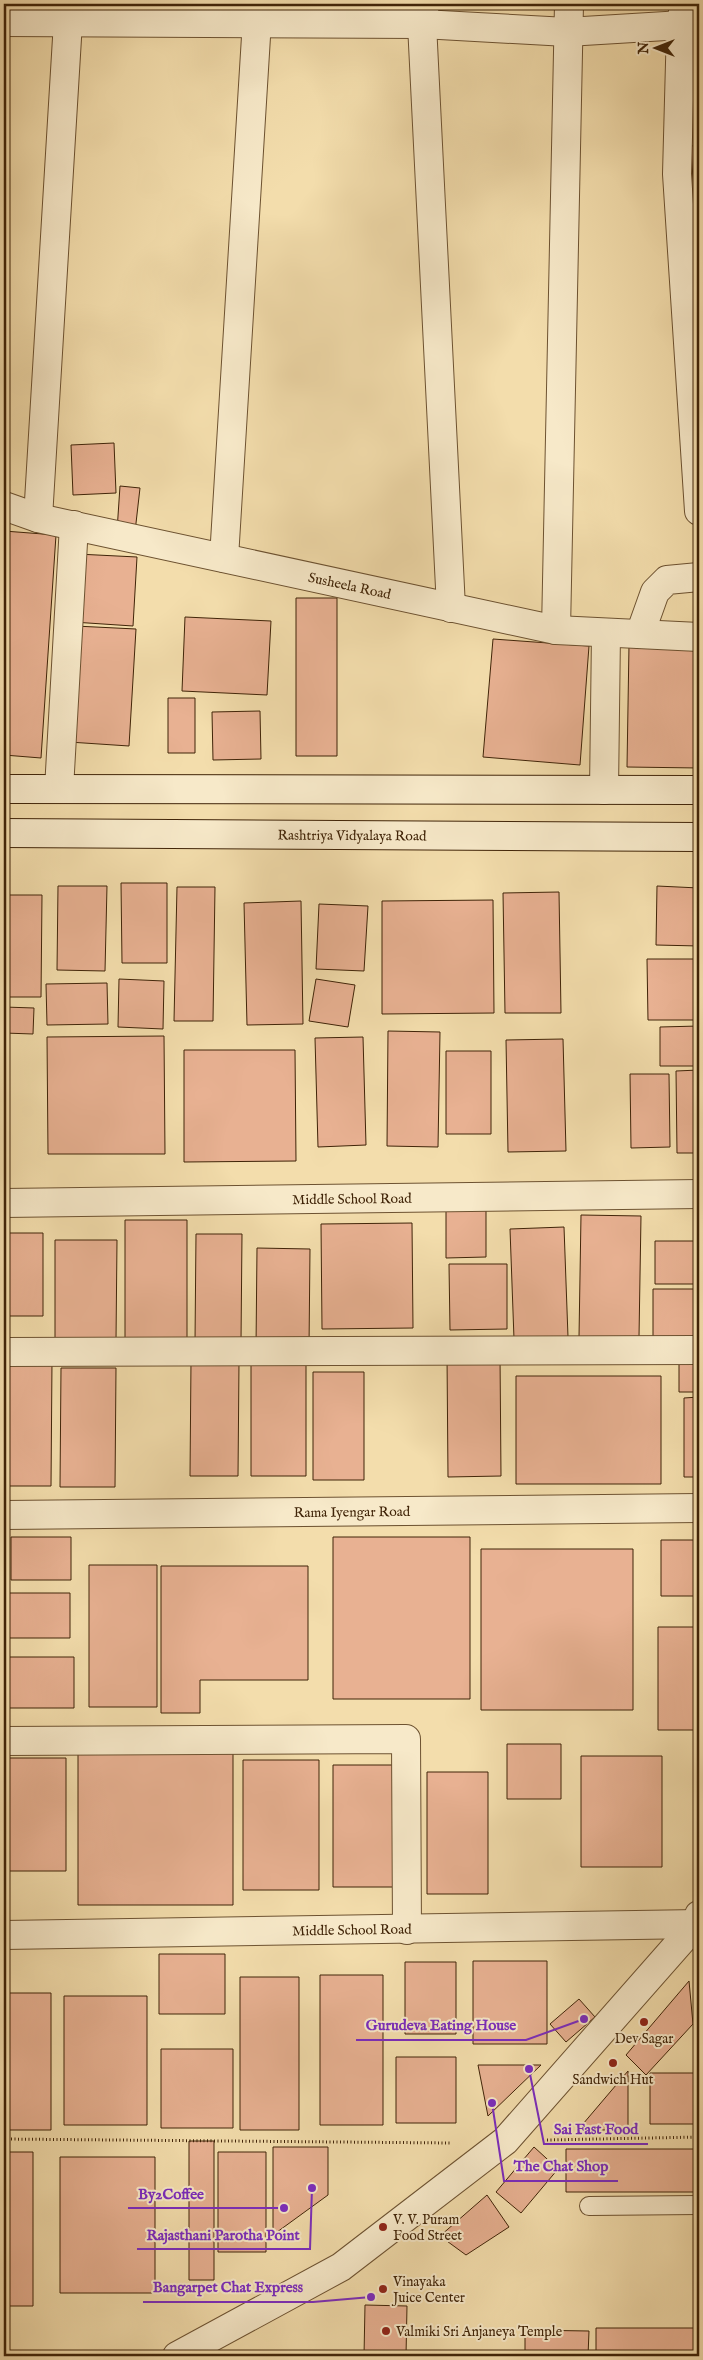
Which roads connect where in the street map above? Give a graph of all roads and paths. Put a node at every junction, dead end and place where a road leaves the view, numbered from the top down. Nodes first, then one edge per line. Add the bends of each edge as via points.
1 (569, 4) edge
2 (68, 13) edge
3 (257, 14) edge
4 (424, 14) edge
5 (688, 18) edge
6 (4, 22) edge
7 (567, 32) junction
8 (4, 506) edge
9 (699, 511) edge
10 (38, 518) junction
11 (74, 525) junction
12 (224, 558) junction
13 (699, 577) edge
14 (451, 608) junction
15 (556, 630) junction
16 (606, 633) junction
17 (640, 634) junction
18 (699, 637) edge
19 (4, 789) edge
20 (59, 789) junction
21 (604, 790) junction
22 (699, 790) edge
23 (4, 833) edge
24 (699, 837) edge
25 (699, 1194) edge
26 (4, 1204) edge
27 (699, 1350) edge
28 (4, 1352) edge
29 (699, 1508) edge
30 (4, 1515) edge
31 (4, 1741) edge
32 (698, 1921) edge
33 (407, 1930) junction
34 (4, 1934) edge
35 (699, 2137) edge
36 (4, 2139) edge
37 (505, 2142) junction
38 (458, 2143) dead end
39 (699, 2205) edge
40 (589, 2206) dead end
41 (177, 2356) edge

1 - 7 street
2 - 3 street
2 - 6 street
2 - 10 street
3 - 4 street
3 - 12 street
4 - 7 street
4 - 14 street
5 - 7 street
5 - 9 street via 677,174
7 - 15 street
8 - 10 street, Susheela Road
10 - 11 street, Susheela Road
11 - 12 street, Susheela Road
11 - 20 street
12 - 14 street, Susheela Road
13 - 17 street via 668,580 655,592
14 - 15 street, Susheela Road
15 - 16 street, Susheela Road
16 - 17 street, Susheela Road
16 - 21 street
17 - 18 street, Susheela Road
19 - 20 street
20 - 21 street
21 - 22 street
23 - 24 street, Rashtriya Vidyalaya Road
25 - 26 street, Middle School Road
27 - 28 street
29 - 30 street, Rama Iyengar Road
31 - 33 street via 406,1739
32 - 33 street, Middle School Road
32 - 37 street
33 - 34 street, Middle School Road
35 - 37 path
36 - 38 path
37 - 41 street via 341,2267
39 - 40 lane

